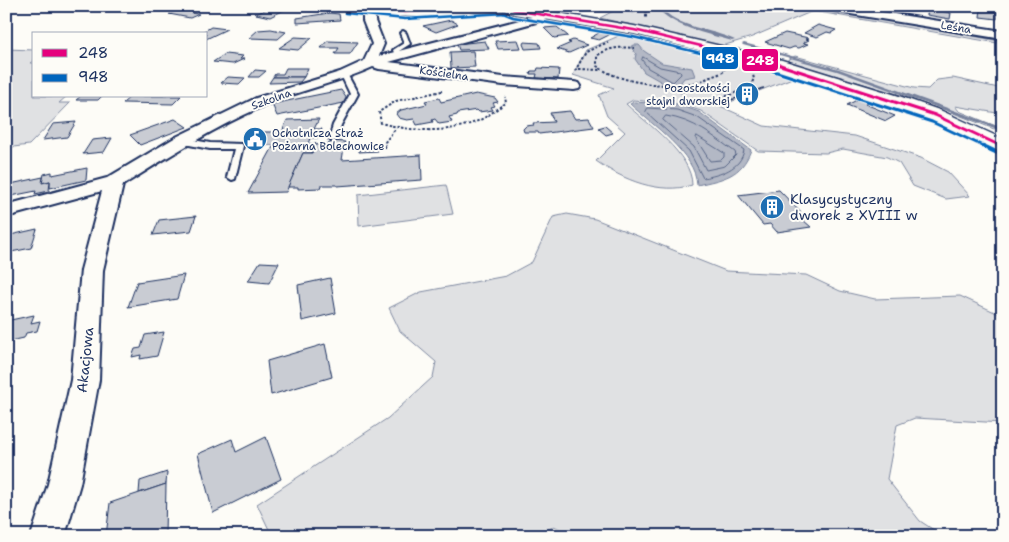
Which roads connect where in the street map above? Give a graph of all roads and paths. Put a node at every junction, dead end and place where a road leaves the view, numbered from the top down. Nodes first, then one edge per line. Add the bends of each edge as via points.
1 (346, 6) edge
2 (506, 6) edge
3 (820, 6) edge
4 (379, 9) edge
5 (547, 16) junction
6 (403, 33) dead end
7 (1003, 35) edge
8 (631, 48) dead end
9 (398, 56) junction
10 (370, 63) junction
11 (723, 68) dead end
12 (576, 69) dead end
13 (601, 70) junction
14 (754, 72) dead end
15 (345, 74) junction
16 (574, 86) dead end
17 (442, 91) dead end
18 (502, 93) dead end
19 (511, 96) dead end
20 (505, 97) junction
21 (720, 106) dead end
22 (396, 128) junction
23 (333, 139) dead end
24 (182, 141) junction
25 (1003, 147) edge
26 (385, 148) dead end
27 (232, 177) dead end
28 (114, 182) junction
29 (6, 211) edge
30 (48, 536) edge

1 - 4 street
2 - 4 street via 451,10
2 - 5 street
3 - 7 street, Leśna
4 - 10 street via 369,21 378,44
5 - 9 street, Szkolna
5 - 25 street via 634,30 776,64 917,109
6 - 9 lane via 407,44 396,50
8 - 13 path via 611,48 601,52 596,61
9 - 10 street, Szkolna
10 - 15 street, Szkolna
10 - 16 street, Kościelna via 503,81
11 - 13 path via 722,74 698,83 683,84 631,81
12 - 13 path
14 - 21 path via 750,88 721,98 718,101
15 - 23 lane via 354,94
15 - 24 street, Szkolna via 261,101
17 - 22 path via 396,101 380,112 381,122
18 - 20 path
19 - 20 path
20 - 22 path via 506,102 479,121 448,129 417,131
22 - 26 path via 385,142
24 - 27 lane via 210,146 239,146
24 - 28 street, Szkolna
28 - 29 street, Szkolna
28 - 30 street, Akacjowa via 92,270 85,380 64,484

